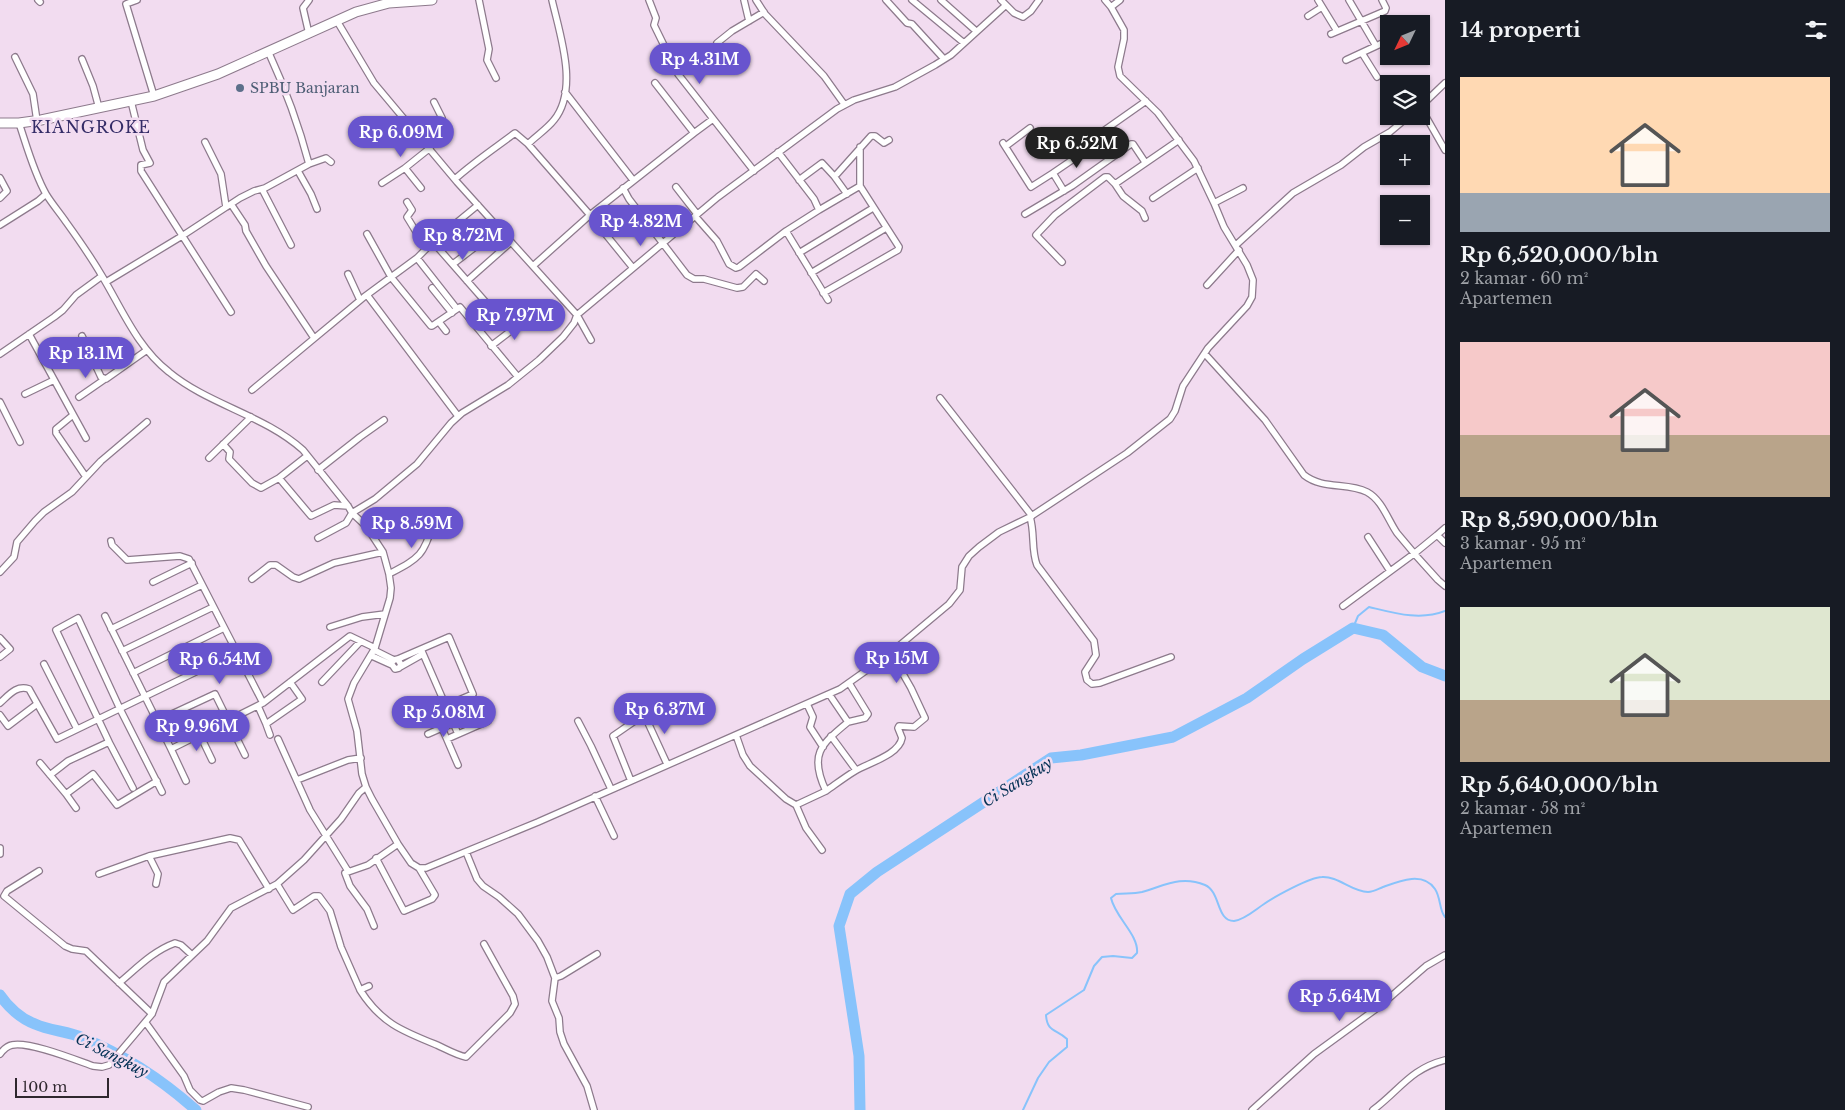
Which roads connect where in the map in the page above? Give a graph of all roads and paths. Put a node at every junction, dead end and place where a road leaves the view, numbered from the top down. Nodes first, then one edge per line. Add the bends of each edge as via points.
1 (137, 0) edge
2 (309, 0) edge
3 (432, 0) edge
4 (479, 0) edge
5 (552, 0) edge
6 (649, 0) edge
7 (744, 0) edge
8 (756, 0) edge
9 (886, 0) edge
10 (912, 0) edge
11 (942, 0) edge
12 (1001, 0) edge
13 (1039, 0) edge
14 (1105, 0) edge
15 (1120, 0) edge
16 (1318, 0) edge
17 (1350, 0) edge
18 (1382, 0) edge
19 (1006, 5) junction
20 (1111, 7) junction
21 (1322, 7) junction
22 (764, 12) junction
23 (1308, 16) dead end
24 (1362, 20) junction
25 (749, 21) junction
26 (337, 22) junction
27 (976, 31) junction
28 (1337, 31) junction
29 (309, 34) junction
30 (1330, 34) dead end
31 (717, 43) dead end
32 (964, 43) junction
33 (1380, 44) edge
34 (1376, 46) junction
35 (268, 51) junction
36 (1362, 53) junction
37 (15, 57) dead end
38 (82, 59) dead end
39 (944, 59) junction
40 (1346, 60) dead end
41 (1377, 77) dead end
42 (496, 78) dead end
43 (655, 83) dead end
44 (1445, 83) edge
45 (565, 92) junction
46 (154, 96) junction
47 (1430, 98) edge
48 (132, 101) junction
49 (1146, 101) junction
50 (434, 102) dead end
51 (844, 104) junction
52 (99, 108) junction
53 (713, 119) junction
54 (36, 121) junction
55 (0, 123) edge
56 (1430, 123) edge
57 (18, 124) junction
58 (1398, 125) edge
59 (1030, 128) dead end
60 (694, 133) junction
61 (418, 135) junction
62 (1092, 139) dead end
63 (888, 140) dead end
64 (1179, 140) junction
65 (205, 142) dead end
66 (528, 144) junction
67 (860, 147) junction
68 (430, 148) junction
69 (1445, 150) edge
70 (778, 152) junction
71 (1075, 158) dead end
72 (331, 162) dead end
73 (1145, 162) junction
74 (309, 164) junction
75 (405, 168) junction
76 (1198, 168) junction
77 (298, 171) junction
78 (754, 171) junction
79 (1054, 173) junction
80 (834, 176) junction
81 (0, 178) edge
82 (455, 179) junction
83 (633, 180) junction
84 (799, 180) junction
85 (382, 183) dead end
86 (1115, 184) junction
87 (860, 186) junction
88 (676, 187) dead end
89 (421, 188) dead end
90 (623, 188) junction
91 (1243, 188) dead end
92 (262, 189) junction
93 (1064, 190) junction
94 (46, 194) junction
95 (847, 194) junction
96 (0, 198) edge
97 (1153, 198) dead end
98 (407, 202) dead end
99 (1214, 203) junction
100 (478, 205) junction
101 (228, 206) junction
102 (874, 208) junction
103 (317, 209) dead end
104 (820, 210) junction
105 (1025, 214) dead end
106 (590, 215) junction
107 (696, 215) junction
108 (1145, 218) dead end
109 (0, 225) edge
110 (500, 228) junction
111 (886, 228) junction
112 (786, 231) junction
113 (367, 234) dead end
114 (182, 236) junction
115 (433, 242) junction
116 (511, 242) junction
117 (663, 242) junction
118 (291, 245) dead end
119 (426, 248) junction
120 (1237, 248) junction
121 (799, 253) junction
122 (417, 258) junction
123 (1062, 262) dead end
124 (452, 264) junction
125 (533, 266) junction
126 (633, 268) junction
127 (811, 273) junction
128 (348, 274) dead end
129 (391, 277) junction
130 (104, 279) junction
131 (467, 281) junction
132 (764, 281) dead end
133 (1207, 285) dead end
134 (432, 288) dead end
135 (823, 293) junction
136 (367, 295) junction
137 (360, 300) junction
138 (828, 300) dead end
139 (454, 311) junction
140 (231, 312) dead end
141 (577, 314) junction
142 (525, 320) dead end
143 (439, 322) junction
144 (446, 331) dead end
145 (511, 331) junction
146 (29, 334) junction
147 (82, 336) dead end
148 (314, 338) junction
149 (592, 340) dead end
150 (492, 346) junction
151 (147, 350) junction
152 (0, 354) edge
153 (1205, 354) junction
154 (518, 377) junction
155 (105, 379) junction
156 (54, 380) junction
157 (252, 390) dead end
158 (25, 394) dead end
159 (79, 397) dead end
160 (940, 398) dead end
161 (0, 402) edge
162 (73, 415) junction
163 (458, 416) junction
164 (251, 418) junction
165 (384, 420) dead end
166 (146, 422) dead end
167 (86, 438) dead end
168 (20, 442) dead end
169 (223, 444) junction
170 (307, 456) junction
171 (208, 458) dead end
172 (318, 470) junction
173 (86, 477) junction
174 (279, 478) junction
175 (348, 506) junction
176 (352, 513) junction
177 (1031, 518) junction
178 (433, 523) dead end
179 (1445, 528) edge
180 (1437, 535) junction
181 (1368, 537) dead end
182 (318, 538) dead end
183 (111, 541) dead end
184 (1445, 543) edge
185 (383, 552) junction
186 (1415, 554) junction
187 (192, 563) junction
188 (1390, 571) junction
189 (0, 572) edge
190 (389, 574) junction
191 (252, 579) dead end
192 (153, 582) dead end
193 (202, 585) junction
194 (1445, 586) edge
195 (1343, 606) dead end
196 (213, 607) junction
197 (385, 614) junction
198 (104, 616) dead end
199 (330, 627) dead end
200 (224, 628) junction
201 (111, 629) junction
202 (0, 638) edge
203 (360, 642) junction
204 (122, 651) junction
205 (374, 651) junction
206 (237, 652) junction
207 (422, 652) junction
208 (891, 652) junction
209 (0, 657) edge
210 (1171, 657) dead end
211 (395, 661) junction
212 (44, 664) dead end
213 (133, 674) junction
214 (290, 682) junction
215 (322, 682) dead end
216 (849, 683) junction
217 (829, 694) junction
218 (145, 697) junction
219 (0, 702) edge
220 (37, 704) junction
221 (807, 704) junction
222 (260, 705) junction
223 (445, 706) junction
224 (655, 707) dead end
225 (120, 709) junction
226 (644, 714) junction
227 (0, 715) edge
228 (98, 718) junction
229 (229, 720) junction
230 (488, 721) dead end
231 (578, 721) dead end
232 (157, 722) junction
233 (848, 722) junction
234 (453, 723) junction
235 (266, 724) junction
236 (442, 728) junction
237 (77, 729) junction
238 (200, 734) junction
239 (428, 734) dead end
240 (458, 734) junction
241 (270, 735) dead end
242 (736, 735) junction
243 (831, 736) junction
244 (447, 739) junction
245 (278, 740) dead end
246 (109, 742) junction
247 (823, 747) junction
248 (171, 749) junction
249 (245, 754) dead end
250 (361, 758) junction
251 (212, 760) dead end
252 (40, 763) dead end
253 (668, 764) junction
254 (458, 765) dead end
255 (856, 770) junction
256 (50, 775) junction
257 (297, 780) junction
258 (157, 781) junction
259 (186, 781) dead end
260 (631, 781) junction
261 (366, 787) junction
262 (132, 788) dead end
263 (611, 789) junction
264 (826, 791) junction
265 (162, 792) dead end
266 (66, 794) junction
267 (595, 796) junction
268 (796, 805) junction
269 (76, 808) dead end
270 (326, 836) junction
271 (614, 836) dead end
272 (398, 844) junction
273 (0, 848) edge
274 (822, 850) dead end
275 (466, 852) junction
276 (0, 854) edge
277 (149, 856) junction
278 (376, 858) junction
279 (419, 868) junction
280 (39, 871) dead end
281 (348, 871) junction
282 (99, 874) dead end
283 (156, 884) dead end
284 (277, 884) junction
285 (268, 889) junction
286 (374, 926) dead end
287 (484, 944) dead end
288 (597, 954) dead end
289 (192, 955) junction
290 (1445, 955) edge
291 (555, 978) junction
292 (120, 983) junction
293 (369, 986) dead end
294 (360, 990) junction
295 (152, 1014) junction
296 (146, 1023) junction
297 (0, 1054) edge
298 (1445, 1060) edge
299 (308, 1107) dead end
300 (594, 1110) edge
301 (1252, 1110) edge
302 (1373, 1110) edge

1 - 46 street via 126,4
2 - 29 street via 303,8
3 - 26 main road via 380,5
4 - 42 street via 488,60
5 - 45 street via 568,78
6 - 53 street via 656,18 654,26 672,62
7 - 25 street
8 - 22 street
9 - 39 street
10 - 32 street
11 - 27 street
12 - 19 street
13 - 19 street via 1023,17
14 - 20 street
15 - 20 street
16 - 21 street
17 - 24 street
18 - 24 street via 1386,10
19 - 27 street
20 - 49 street via 1124,30 1118,72 1126,84
21 - 23 street
21 - 28 street
22 - 25 street
22 - 51 street via 824,76
24 - 28 street
24 - 34 street
25 - 31 street
26 - 29 main road
26 - 61 street via 374,83
27 - 32 street
28 - 30 street
29 - 35 main road
32 - 39 street
33 - 34 street
34 - 36 street
35 - 46 main road via 198,82
35 - 74 street
36 - 40 street
36 - 41 street
37 - 54 street via 33,94
38 - 52 street
39 - 51 street via 894,87
43 - 60 street
44 - 47 street
45 - 66 street via 554,120
45 - 83 street
46 - 48 main road
48 - 52 main road
48 - 114 street via 143,150 150,163 141,165 141,170
49 - 62 street
49 - 64 street
50 - 61 street via 442,118
51 - 70 street
52 - 54 main road
53 - 60 street
53 - 78 street
54 - 57 main road
55 - 57 main road
56 - 69 street
57 - 94 street
58 - 120 street via 1341,165 1293,193
59 - 79 street via 1004,145 1031,187
60 - 83 street
61 - 68 street
63 - 67 street via 884,143 871,136
64 - 73 street
64 - 76 street
65 - 101 street via 223,179
66 - 82 street via 515,133
66 - 106 street
67 - 80 street
67 - 87 street
68 - 75 street
68 - 82 street
70 - 78 street
70 - 84 street
71 - 79 street
72 - 74 street via 326,158
73 - 86 street
73 - 93 street via 1131,144
74 - 77 street
75 - 85 street
75 - 89 street
76 - 97 street
76 - 99 street
77 - 92 street
77 - 103 street
78 - 107 street
79 - 93 street
80 - 84 street via 822,163
80 - 95 street
81 - 96 street via 8,191
82 - 100 street
83 - 90 street
84 - 104 street
86 - 108 street
86 - 123 street via 1105,177 1055,215 1036,235
87 - 95 street
87 - 102 street
88 - 107 street
90 - 106 street
90 - 117 street
91 - 99 street
92 - 101 street
92 - 118 street
93 - 105 street
94 - 109 street
94 - 130 street
95 - 104 street
98 - 119 street via 412,210 407,217
99 - 120 street
100 - 110 street
100 - 115 street
101 - 114 street
101 - 148 street via 245,225 266,266
102 - 111 street
102 - 121 street
104 - 112 street
106 - 125 street
106 - 126 street
107 - 112 street via 717,241 729,264 736,268
107 - 117 street
110 - 116 street
110 - 124 street
111 - 127 street
111 - 135 street via 898,244 898,250
112 - 121 street
113 - 129 street
114 - 130 street
114 - 140 street
115 - 119 street
115 - 124 street
116 - 125 street
116 - 131 street
117 - 126 street
117 - 132 street via 687,275 694,279 737,288 743,287 756,274
119 - 122 street
120 - 133 street
120 - 153 street via 1253,280 1252,297
121 - 127 street
122 - 129 street
122 - 139 street
124 - 131 street
125 - 141 street
126 - 141 street
127 - 135 street
128 - 137 street
129 - 136 street
129 - 143 street via 431,326
130 - 146 street via 76,295 63,310
130 - 151 street
131 - 145 street
134 - 139 street
135 - 138 street
136 - 137 street
136 - 163 street
137 - 148 street
139 - 143 street
139 - 150 street via 460,307
141 - 149 street
141 - 154 street via 558,343
142 - 145 street
143 - 144 street
145 - 150 street
146 - 152 street
146 - 156 street
147 - 155 street via 101,377
148 - 157 street
150 - 154 street
151 - 155 street
151 - 164 street via 168,372 196,391
153 - 177 street via 1183,386 1170,419 1128,453
153 - 186 street via 1265,420 1304,475 1320,484 1370,494
154 - 163 street
155 - 159 street
156 - 158 street
156 - 162 street
160 - 177 street
161 - 168 street
162 - 167 street
162 - 173 street via 58,425 56,433
163 - 176 street via 417,464
164 - 169 street
164 - 170 street via 284,436
165 - 172 street
166 - 173 street
169 - 171 street
169 - 174 street via 230,452 229,459 255,486 261,488
170 - 172 street
170 - 174 street
172 - 175 street
173 - 189 street via 72,492 44,512 17,542 14,557
174 - 175 street via 311,516 334,505
175 - 176 street
176 - 182 street via 346,523
176 - 185 street via 366,526
177 - 208 street via 999,532 969,556 962,567 956,598
177 - 210 street via 1033,556 1037,565 1094,641 1096,656 1085,672 1090,682 1107,682
178 - 190 street via 428,541 417,559
179 - 180 street
180 - 184 street
180 - 186 street
181 - 188 street
183 - 187 street via 127,560 180,556
185 - 190 street
185 - 191 street via 334,563 299,579 276,565 270,565
186 - 188 street
186 - 194 street
187 - 192 street
187 - 193 street
188 - 195 street
190 - 197 street via 391,588
193 - 196 street
193 - 201 street
196 - 200 street
196 - 204 street
197 - 199 street
197 - 205 street
198 - 201 street
200 - 206 street
200 - 213 street
201 - 204 street
202 - 209 street via 10,649
203 - 205 street
203 - 214 street via 350,636
203 - 215 street
204 - 213 street
205 - 211 street
205 - 250 street via 348,699
206 - 218 street
206 - 222 street
207 - 211 street
207 - 211 street via 397,669
207 - 223 street
207 - 223 street via 449,638 463,670 473,694
208 - 216 street
208 - 255 street via 925,718 914,727 899,726 902,738 897,748
212 - 237 street
213 - 218 street
214 - 222 street
214 - 235 street via 302,699
216 - 217 street
216 - 233 street via 868,714 865,718
217 - 221 street
217 - 233 street
218 - 225 street
218 - 232 street
219 - 220 street via 22,687 29,689
220 - 227 street via 8,726
220 - 237 street via 56,739
221 - 242 street
221 - 247 street via 813,717 810,726
222 - 229 street
222 - 235 street
223 - 234 street
224 - 226 street
225 - 228 street
225 - 228 street via 78,618 56,630
225 - 258 street
226 - 253 street
226 - 260 street via 613,736
228 - 237 street
228 - 246 street
229 - 232 street via 216,694
229 - 238 street
229 - 249 street
230 - 240 street
231 - 263 street
232 - 248 street
233 - 243 street
234 - 236 street
234 - 240 street
235 - 241 street
236 - 239 street
236 - 244 street
238 - 248 street
238 - 251 street
240 - 244 street
242 - 253 street
242 - 268 street via 750,766
243 - 247 street
243 - 255 street
244 - 254 street
245 - 257 street
246 - 256 street via 68,761
246 - 262 street
247 - 264 street via 818,756 818,774
248 - 259 street
250 - 257 street
250 - 261 street
252 - 256 street
253 - 260 street
255 - 264 street
256 - 266 street
257 - 270 street
258 - 265 street
258 - 266 street via 116,805 93,774
260 - 263 street
261 - 270 street
261 - 272 street
263 - 267 street
264 - 268 street
266 - 269 street
267 - 271 street
267 - 275 street
268 - 274 street via 806,828
270 - 281 street
270 - 284 street
272 - 278 street
272 - 279 street via 411,863
273 - 276 street
275 - 279 street
275 - 291 street via 477,879 527,925 547,957
277 - 282 street
277 - 283 street via 158,874
277 - 285 street via 215,840 239,840
278 - 279 street via 404,911 435,895
278 - 281 street via 364,868
280 - 292 street via 4,896 65,946 86,951
281 - 286 street via 345,873 350,886 366,907
284 - 285 street
284 - 294 street via 293,910 319,896 330,911
285 - 289 street via 231,908
287 - 294 street via 513,996 514,1004 510,1013 466,1057 391,1024 371,1007
288 - 291 street
289 - 292 street via 175,943 155,953
289 - 295 street via 164,982
290 - 301 street via 1426,966 1380,1006 1314,1054
291 - 300 street via 552,1001 560,1032 587,1086
292 - 295 street
293 - 294 street
295 - 296 street
296 - 297 street via 109,1065 102,1067 18,1044 8,1046
296 - 299 street via 200,1100 232,1088
298 - 302 street via 1413,1074

